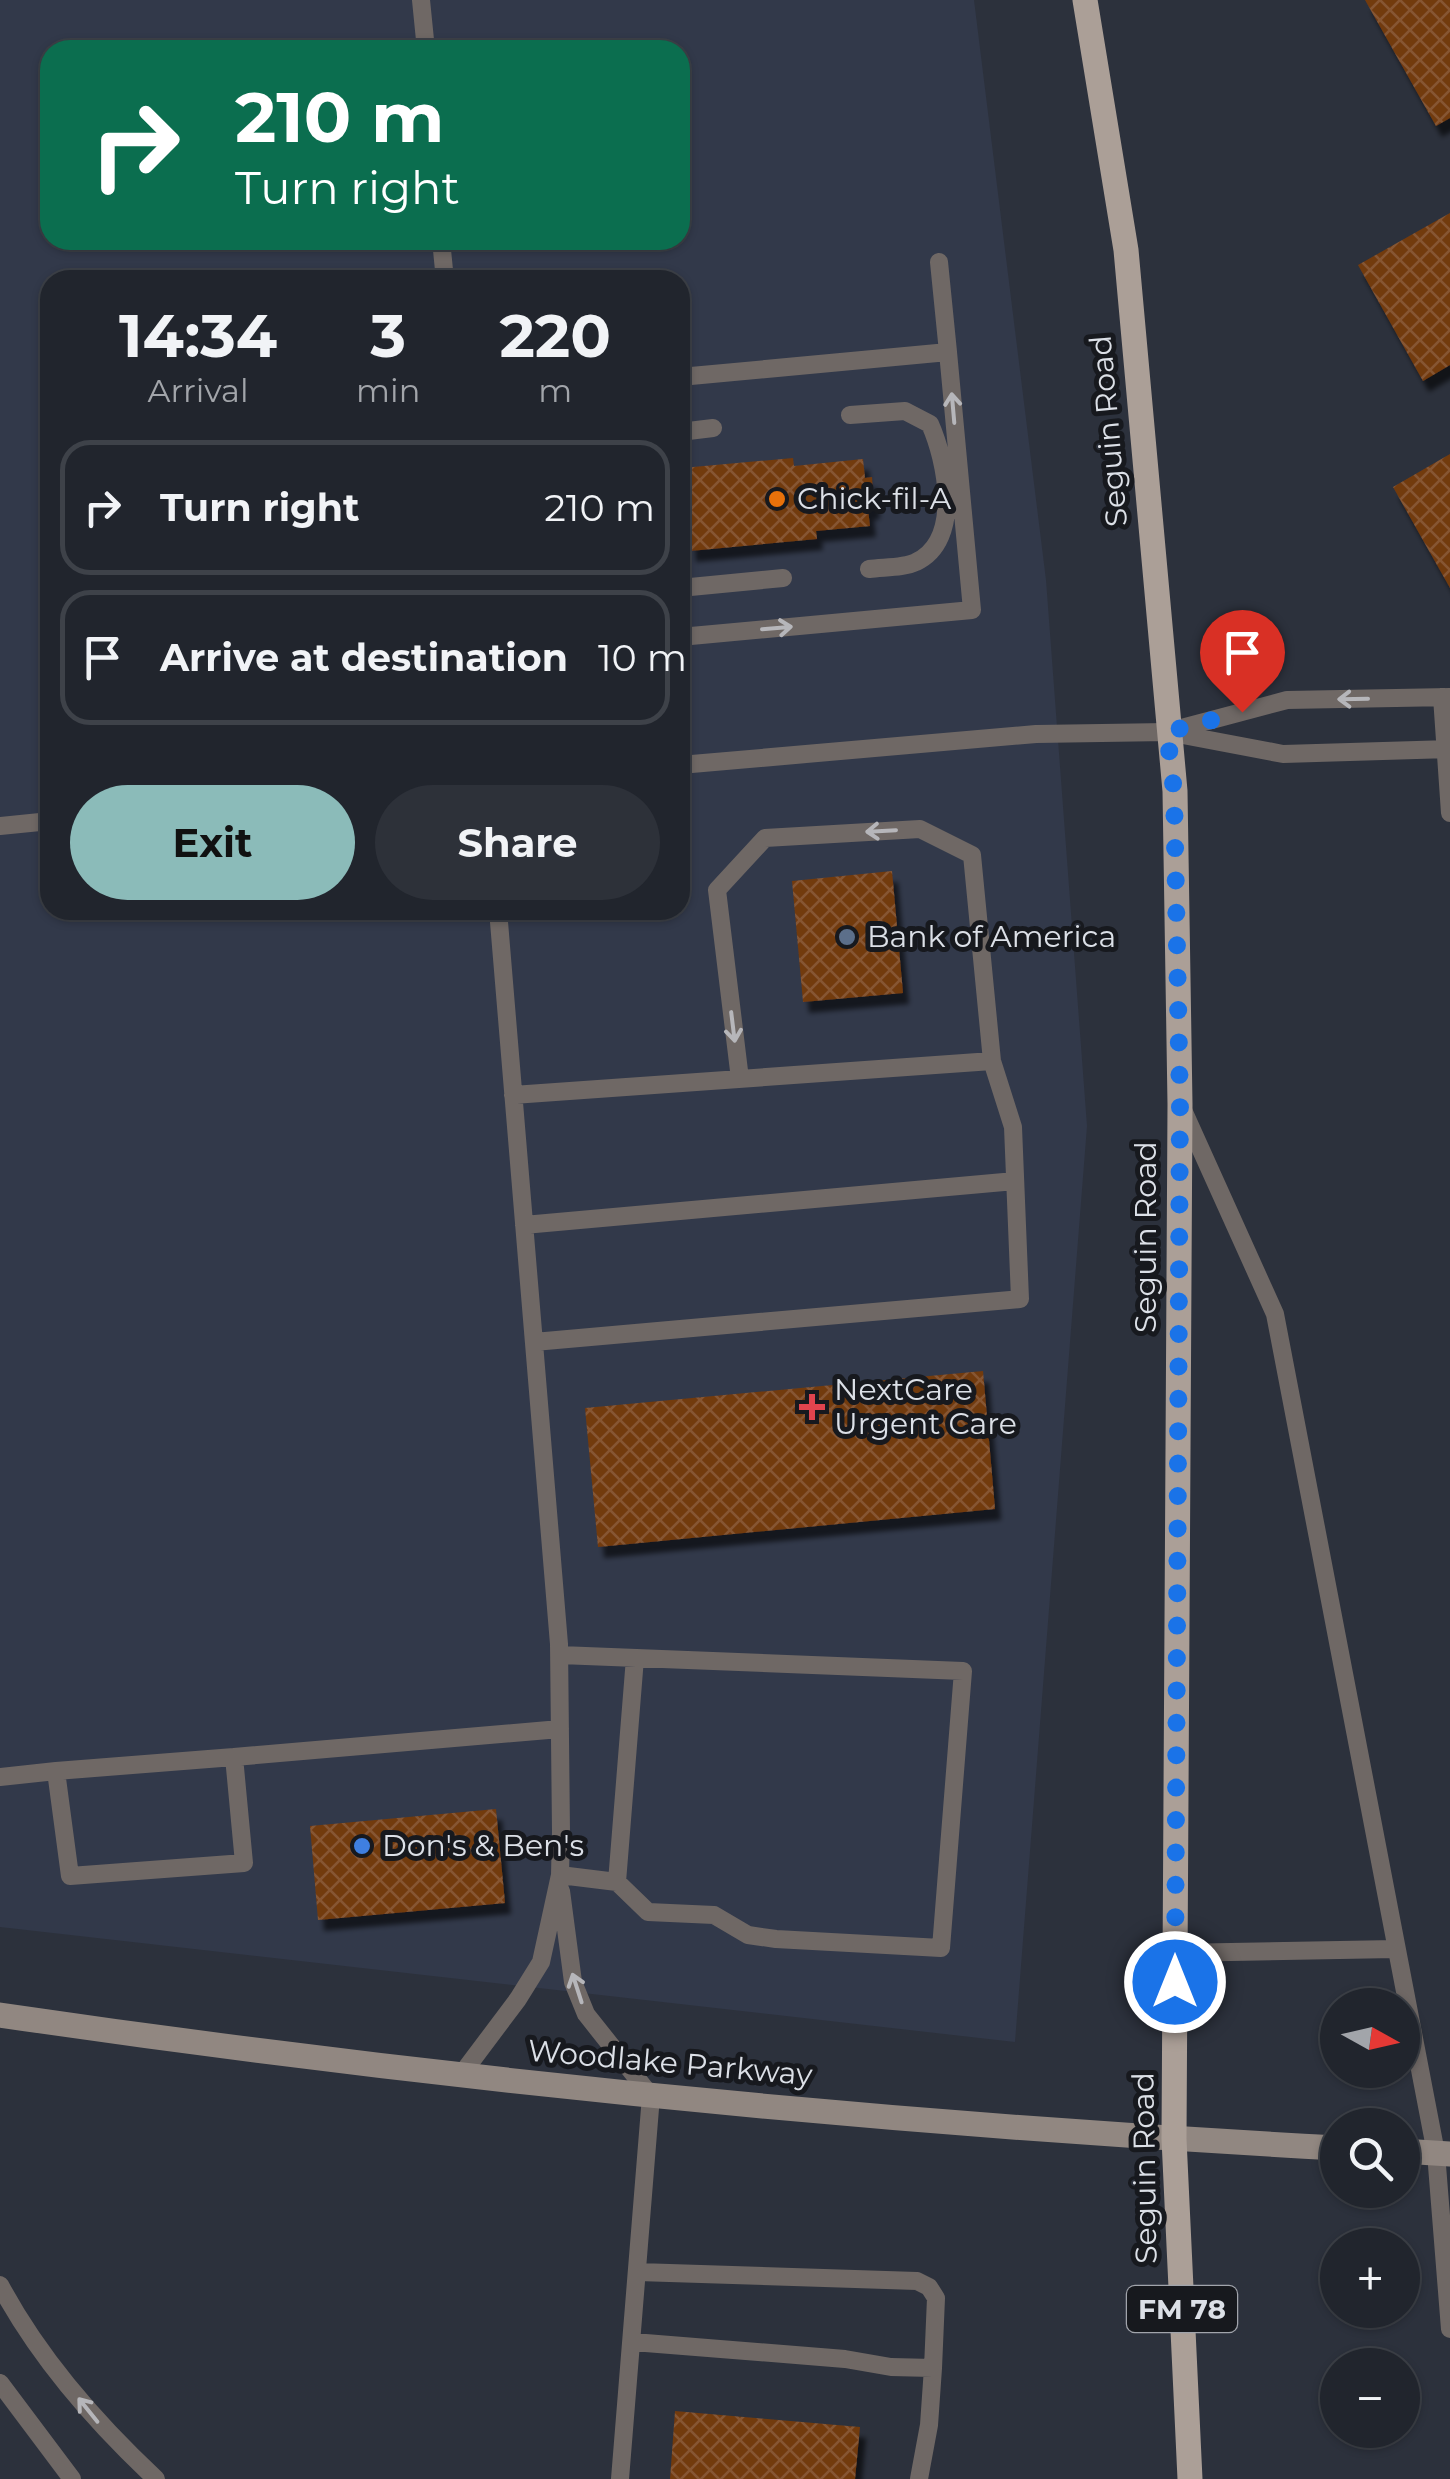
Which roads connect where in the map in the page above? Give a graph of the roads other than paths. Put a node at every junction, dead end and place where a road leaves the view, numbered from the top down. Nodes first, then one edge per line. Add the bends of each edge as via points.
1 (421, 0) edge
2 (1084, 0) edge
3 (425, 40) edge
4 (939, 262) dead end
5 (948, 352) junction
6 (690, 376) edge
7 (850, 415) dead end
8 (712, 428) dead end
9 (690, 431) edge
10 (869, 569) dead end
11 (783, 578) dead end
12 (690, 587) edge
13 (690, 636) edge
14 (1446, 697) edge
15 (1167, 732) junction
16 (1448, 749) edge
17 (690, 765) edge
18 (1450, 813) edge
19 (40, 822) edge
20 (0, 826) edge
21 (499, 920) edge
22 (992, 1061) junction
23 (740, 1079) junction
24 (514, 1094) junction
25 (1180, 1104) junction
26 (1015, 1180) junction
27 (524, 1225) junction
28 (534, 1342) junction
29 (560, 1655) junction
30 (635, 1658) junction
31 (560, 1728) junction
32 (234, 1757) junction
33 (56, 1772) junction
34 (0, 1776) edge
35 (560, 1876) junction
36 (617, 1882) junction
37 (1395, 1950) junction
38 (1175, 1952) junction
39 (0, 2014) edge
40 (461, 2075) junction
41 (651, 2096) junction
42 (1174, 2139) junction
43 (1320, 2147) edge
44 (1443, 2153) edge
45 (638, 2272) junction
46 (0, 2285) edge
47 (1450, 2329) edge
48 (633, 2342) junction
49 (932, 2368) junction
50 (0, 2383) edge
51 (72, 2479) edge
52 (156, 2479) edge
53 (620, 2479) edge
54 (919, 2479) edge
55 (1190, 2479) edge

1 - 3 lane
2 - 15 main road, Seguin Road / FM 78 via 1126,250
4 - 5 lane
5 - 6 lane
13 -> 5 lane via 972,610
7 - 10 lane via 905,411 930,424 946,471 944,526 931,548 917,562
8 - 9 lane
11 - 12 lane
14 -> 15 lane via 1287,700
14 - 16 lane
15 - 16 lane via 1283,754
15 - 17 lane via 1036,734
15 - 25 main road, Seguin Road / FM 78
16 - 18 lane
19 - 20 lane
21 - 24 lane
22 - 23 lane
22 -> 23 lane via 972,856 920,829 765,838 717,890
22 - 26 lane via 1013,1127
23 - 24 lane
24 - 27 lane
25 - 37 lane via 1275,1314
25 - 38 main road, Seguin Road / FM 78
26 - 27 lane
26 - 28 lane via 1020,1298
27 - 28 lane
28 - 29 lane
29 - 30 lane
29 - 31 lane
30 - 36 lane
30 - 36 lane via 963,1671 941,1948 748,1935 714,1915 648,1912
31 - 32 lane
31 - 35 lane
32 - 33 lane
32 - 33 lane via 244,1863 70,1876
33 - 34 lane
35 - 36 lane
35 - 40 lane via 540,1962
41 -> 35 lane via 586,2014 573,1982
37 - 38 lane
37 - 44 lane
38 - 42 main road, Seguin Road / FM 78
39 - 40 street, Woodlake Parkway
40 - 41 street, Woodlake Parkway
41 - 42 street, Woodlake Parkway
41 - 45 lane
42 - 43 street, Woodlake Parkway
42 - 55 main road, Seguin Road / FM 78
44 - 47 lane
45 - 48 lane
45 - 49 lane via 917,2280 936,2298
52 -> 46 lane via 110,2437 57,2372
48 - 49 lane
48 - 53 lane
49 - 54 lane
50 - 51 lane

